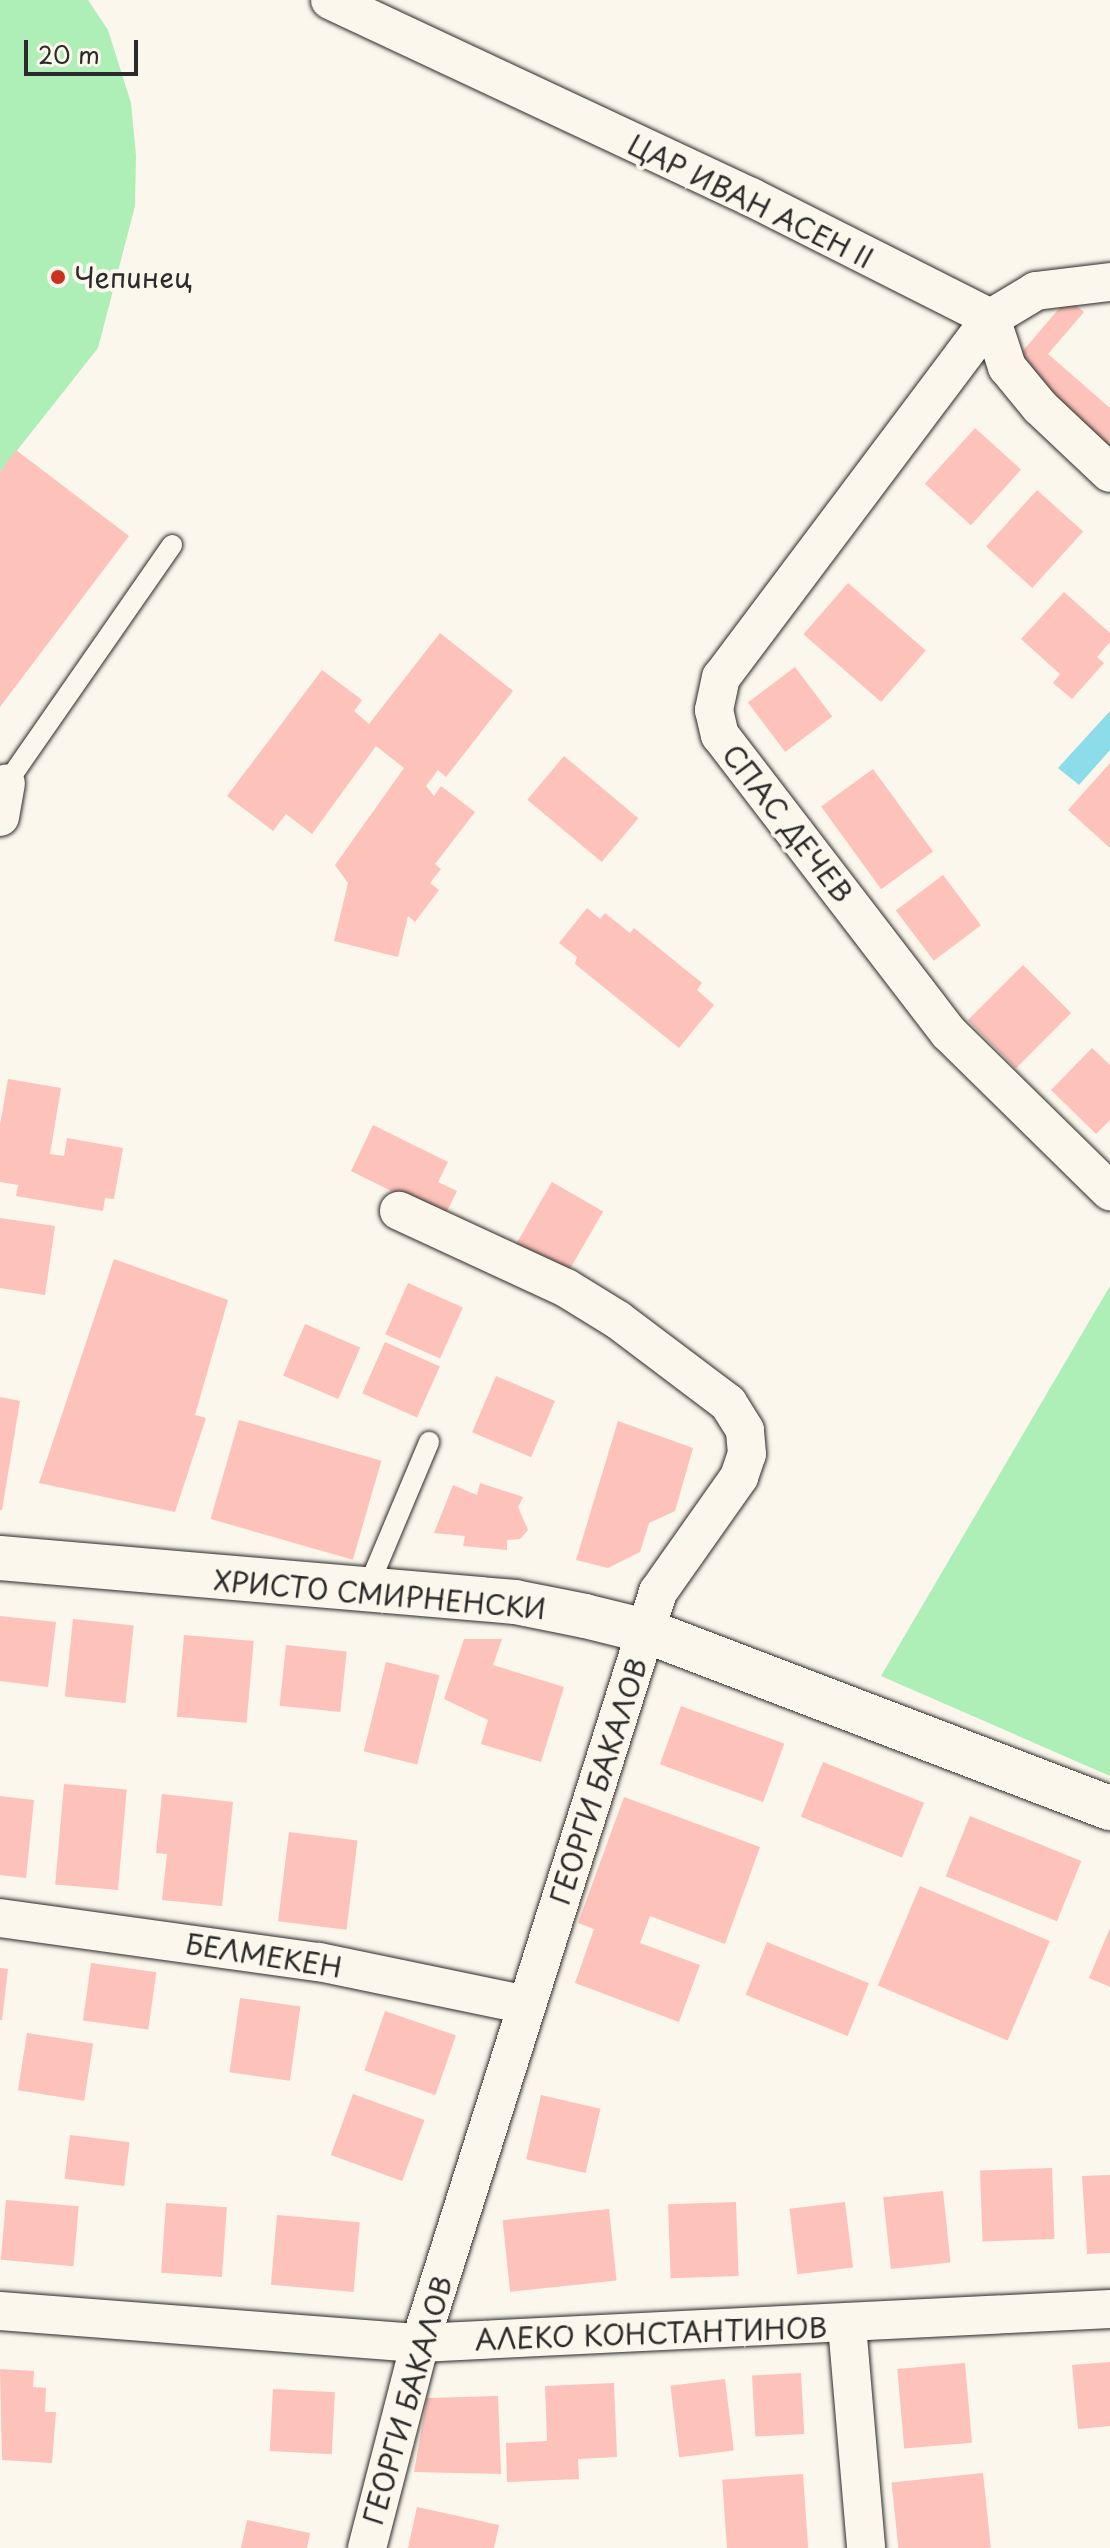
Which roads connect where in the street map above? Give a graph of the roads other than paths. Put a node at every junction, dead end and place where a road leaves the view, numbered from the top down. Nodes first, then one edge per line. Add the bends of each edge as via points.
1 (330, 0) edge
2 (1102, 282) edge
3 (991, 318) junction
4 (1110, 473) edge
5 (172, 545) dead end
6 (3, 800) edge
7 (1110, 1191) edge
8 (399, 1211) dead end
9 (429, 1442) dead end
10 (0, 1558) edge
11 (366, 1592) junction
12 (646, 1631) junction
13 (1110, 1808) edge
14 (0, 1918) edge
15 (526, 2005) junction
16 (1110, 2309) edge
17 (0, 2311) edge
18 (847, 2325) junction
19 (420, 2343) junction
20 (367, 2548) edge
21 (866, 2548) edge

1 - 3 street, ЦАР ИВАН АСЕН II via 751,197
2 - 3 street, СПАС ДЕЧЕВ via 1036,291
3 - 4 street via 1007,367 1040,407
3 - 7 street, СПАС ДЕЧЕВ via 721,677 714,710 720,735 949,1033
5 - 6 lane
8 - 12 street, ГЕОРГИ БАКАЛОВ via 566,1288 618,1320 728,1403 745,1430 747,1454 739,1477 658,1592
9 - 11 lane
10 - 11 street, ХРИСТО СМИРНЕНСКИ
11 - 12 street, ХРИСТО СМИРНЕНСКИ via 515,1602
12 - 13 street, ХРИСТО СМИРНЕНСКИ
12 - 15 street, ГЕОРГИ БАКАЛОВ
14 - 15 street, БЕЛМЕКЕН via 319,1962
15 - 19 street, ГЕОРГИ БАКАЛОВ
16 - 18 street, АЛЕКО КОНСТАНТИНОВ
17 - 19 street, АЛЕКО КОНСТАНТИНОВ
18 - 19 street, АЛЕКО КОНСТАНТИНОВ
18 - 21 street
19 - 20 street, ГЕОРГИ БАКАЛОВ

